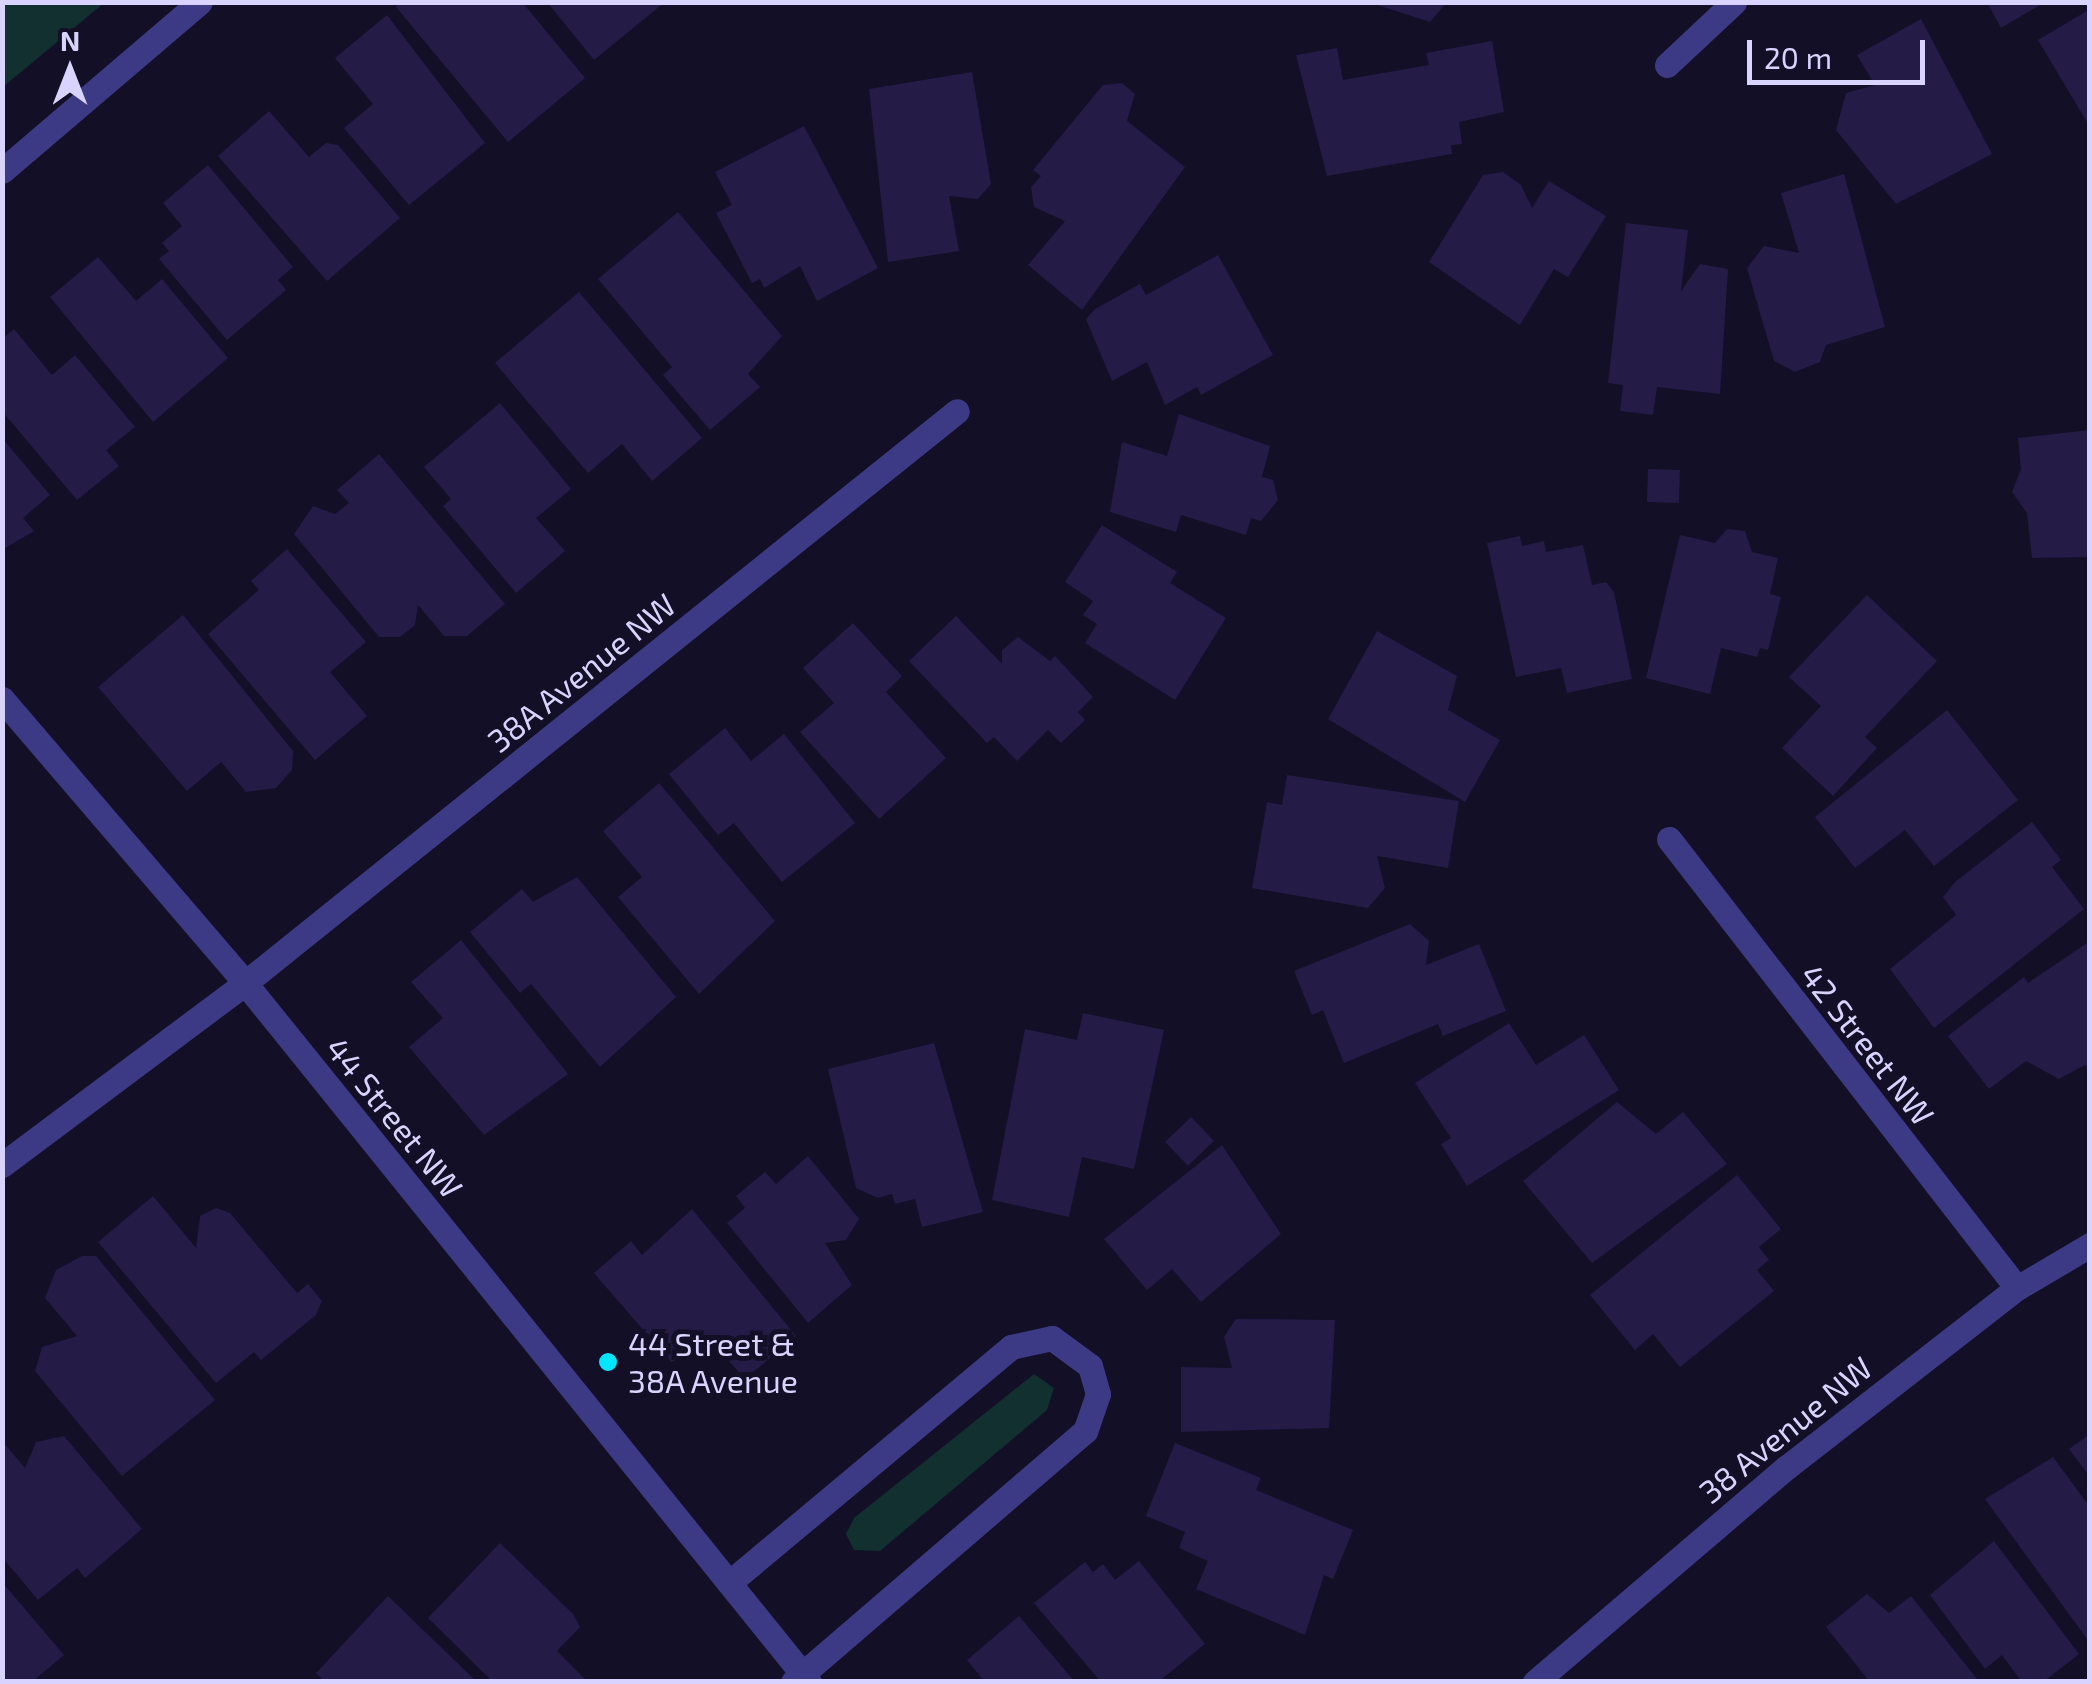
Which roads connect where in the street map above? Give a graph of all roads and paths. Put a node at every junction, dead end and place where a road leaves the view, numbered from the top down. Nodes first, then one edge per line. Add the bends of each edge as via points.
1 (200, 2) edge
2 (1734, 2) edge
3 (1667, 65) dead end
4 (2, 171) edge
5 (957, 411) dead end
6 (2, 699) edge
7 (1669, 840) dead end
8 (246, 983) junction
9 (2, 1165) edge
10 (2090, 1245) edge
11 (2017, 1288) junction
12 (728, 1584) junction
13 (801, 1678) edge
14 (1535, 1682) edge

1 - 4 street
2 - 3 street
5 - 8 street, 38A Avenue NW
6 - 8 street, 44 Street NW
7 - 11 street, 42 Street NW
8 - 9 street, 38A Avenue NW
8 - 12 street, 44 Street NW
10 - 11 street, 38 Avenue NW
11 - 14 street, 38 Avenue NW via 1786,1468
12 - 13 street, 44 Street NW
12 - 13 street, 44 Street NW via 1011,1346 1052,1338 1080,1352 1098,1394 1084,1431

